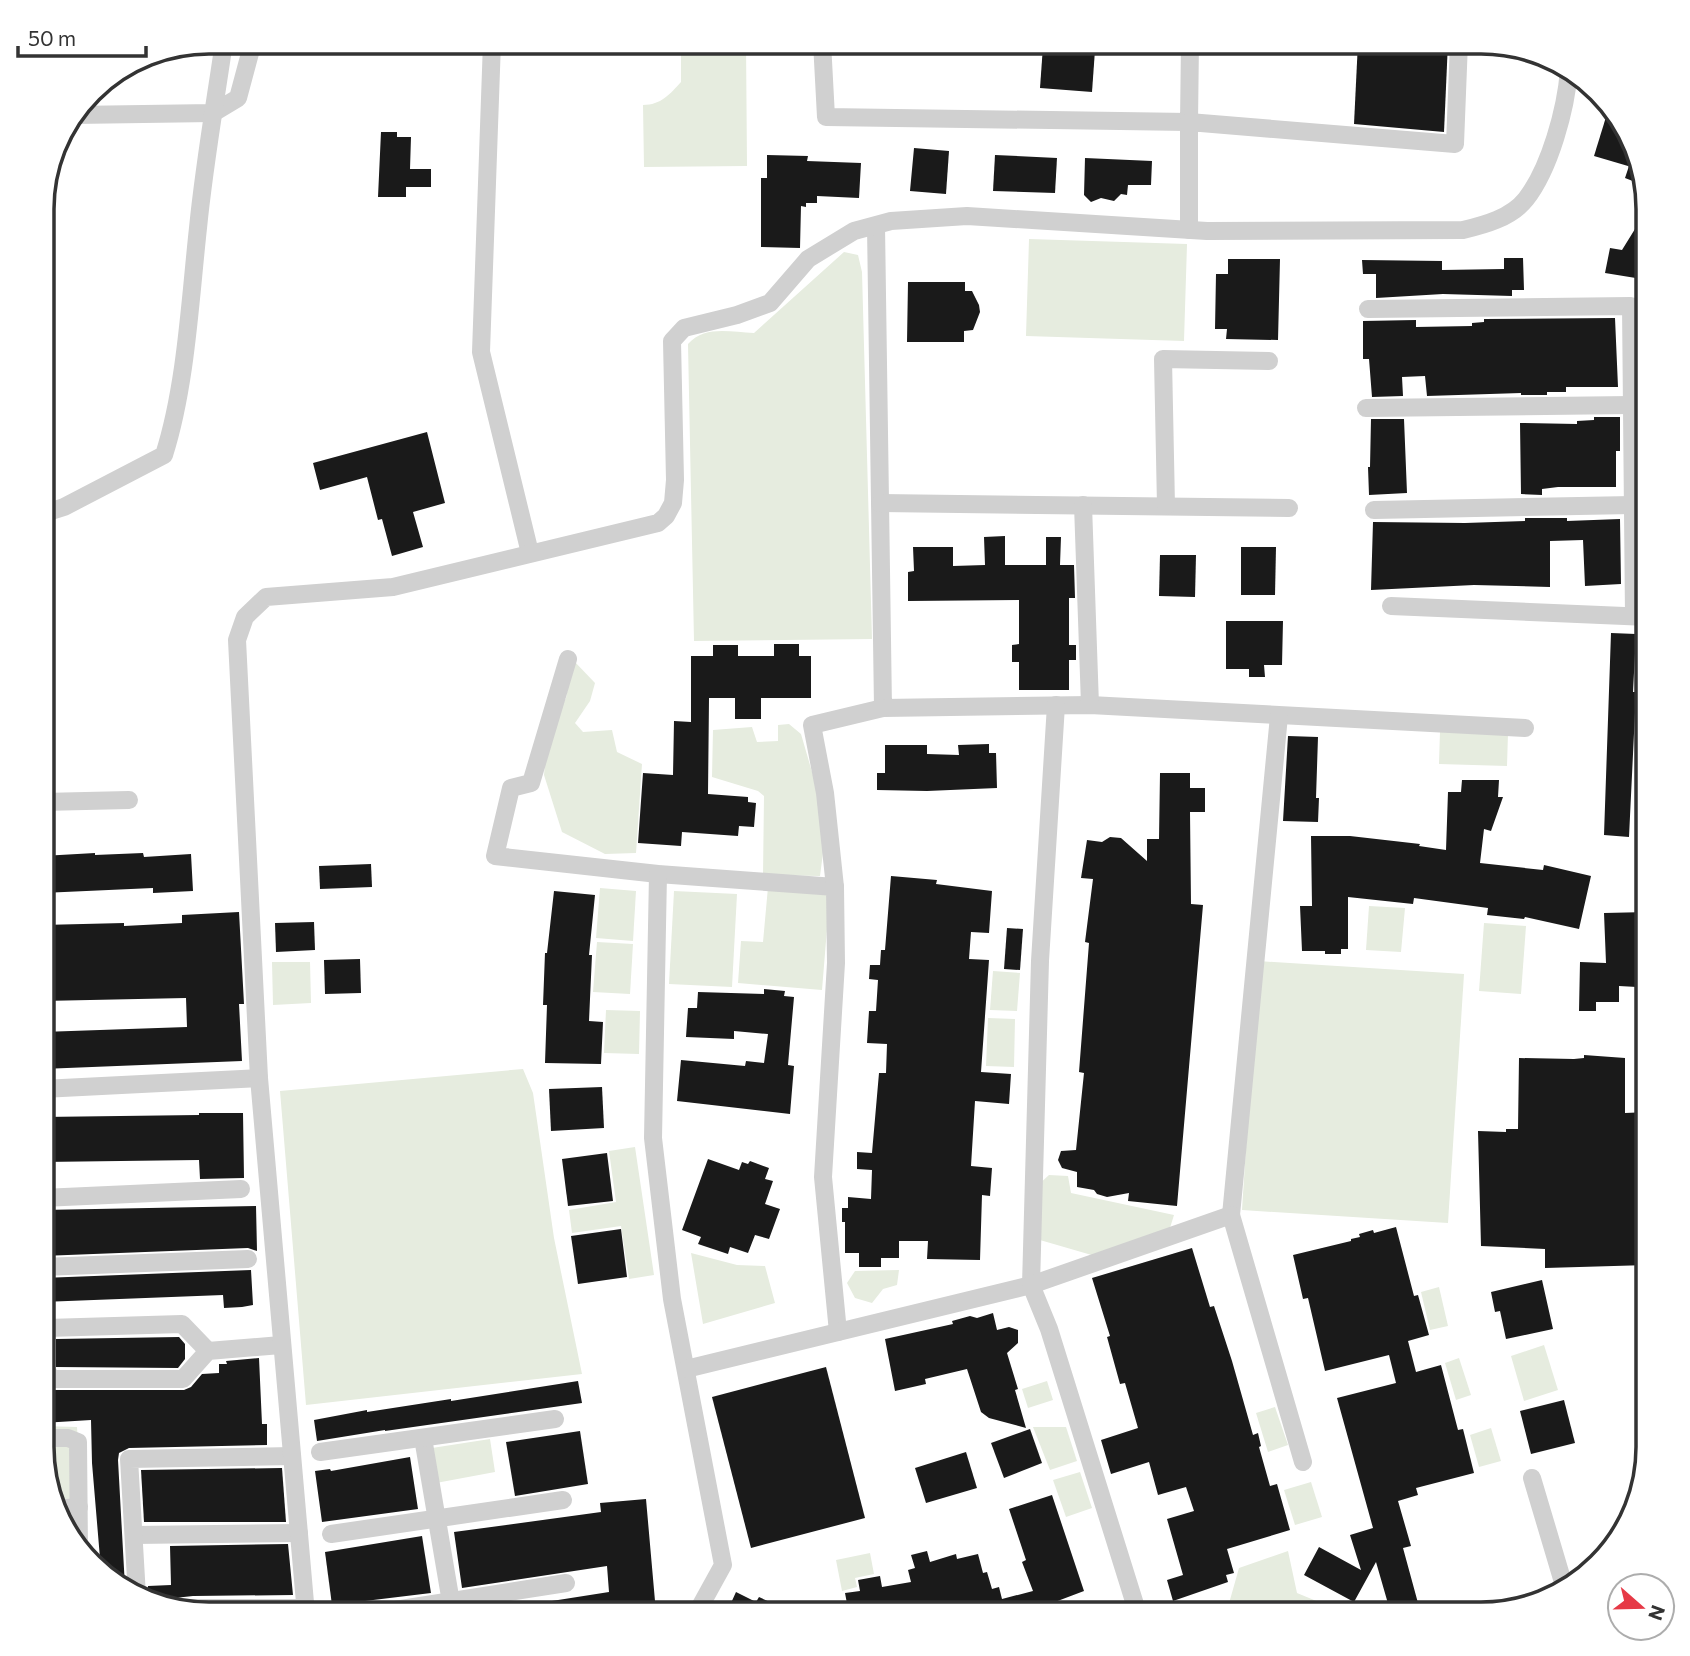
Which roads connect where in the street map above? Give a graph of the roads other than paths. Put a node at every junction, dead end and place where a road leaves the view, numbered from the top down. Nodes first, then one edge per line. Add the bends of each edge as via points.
1 (222, 54) edge
2 (250, 54) edge
3 (492, 54) edge
4 (823, 54) edge
5 (1190, 55) edge
6 (1458, 55) edge
7 (1568, 81) edge
8 (214, 113) junction
9 (86, 116) edge
10 (1189, 122) junction
11 (876, 226) junction
12 (1189, 230) junction
13 (1367, 309) dead end
14 (1636, 328) edge
15 (1269, 361) dead end
16 (1636, 376) edge
17 (1632, 405) junction
18 (1366, 408) dead end
19 (1636, 420) edge
20 (880, 503) junction
21 (1083, 505) junction
22 (1166, 506) junction
23 (1289, 508) dead end
24 (1374, 510) dead end
25 (55, 511) edge
26 (1636, 514) edge
27 (530, 553) junction
28 (1391, 606) dead end
29 (1636, 616) edge
30 (568, 659) dead end
31 (1056, 705) junction
32 (1090, 705) junction
33 (883, 708) junction
34 (1279, 716) junction
35 (1525, 728) dead end
36 (129, 800) dead end
37 (55, 802) edge
38 (659, 874) junction
39 (835, 887) junction
40 (259, 1078) junction
41 (54, 1088) edge
42 (241, 1189) dead end
43 (54, 1197) edge
44 (1231, 1215) junction
45 (247, 1259) dead end
46 (54, 1266) edge
47 (1031, 1285) junction
48 (54, 1328) edge
49 (838, 1332) junction
50 (281, 1345) junction
51 (208, 1352) junction
52 (686, 1369) junction
53 (54, 1380) edge
54 (555, 1419) dead end
55 (423, 1437) junction
56 (54, 1438) edge
57 (320, 1452) dead end
58 (292, 1456) junction
59 (1303, 1462) dead end
60 (1532, 1478) dead end
61 (563, 1500) dead end
62 (66, 1507) edge
63 (436, 1519) junction
64 (299, 1533) junction
65 (331, 1534) dead end
66 (135, 1535) junction
67 (1562, 1579) edge
68 (137, 1583) edge
69 (566, 1583) dead end
70 (304, 1602) edge
71 (451, 1602) edge
72 (479, 1602) edge
73 (703, 1602) edge
74 (1134, 1602) edge

1 - 8 street
2 - 8 street via 238,97
3 - 27 street via 481,352
4 - 10 street via 826,117
5 - 10 street
6 - 10 street via 1455,144
7 - 12 street via 1543,170 1525,201 1493,222 1427,232
8 - 9 street
8 - 25 street via 183,356 172,429 163,456
10 - 12 street
11 - 12 street via 967,216
11 - 20 street
11 - 27 street via 853,231 808,259 770,303 684,328 672,341 675,480 673,503 666,516 658,523
13 - 14 street via 1631,306
15 - 22 street via 1163,359
16 - 17 street
17 - 18 street
17 - 19 street
20 - 21 street
20 - 33 street
21 - 22 street
21 - 32 street
22 - 23 street
24 - 26 street
27 - 40 street via 393,587 265,597 245,617 237,640
28 - 29 street
30 - 38 street via 531,783 511,788 495,856
31 - 32 street
31 - 33 street
31 - 47 street via 1040,961
32 - 34 street
33 - 39 street via 812,725
34 - 35 street
34 - 44 street
36 - 37 street
38 - 39 street
38 - 52 street via 653,1138 672,1299
39 - 49 street via 836,962 823,1177
40 - 41 street
40 - 50 street
42 - 43 street
44 - 47 street
44 - 59 street
45 - 46 street
47 - 49 street
47 - 74 street
48 - 51 street via 182,1324
49 - 52 street
50 - 51 street
50 - 58 street
51 - 53 street via 183,1379
52 - 73 street via 723,1565
54 - 55 street
55 - 57 street
55 - 63 street
56 - 62 street via 79,1442
58 - 64 street
58 - 66 street via 129,1459
60 - 67 street
61 - 63 street
63 - 65 street
63 - 71 street
64 - 66 street
64 - 70 street
66 - 68 street
69 - 72 street

